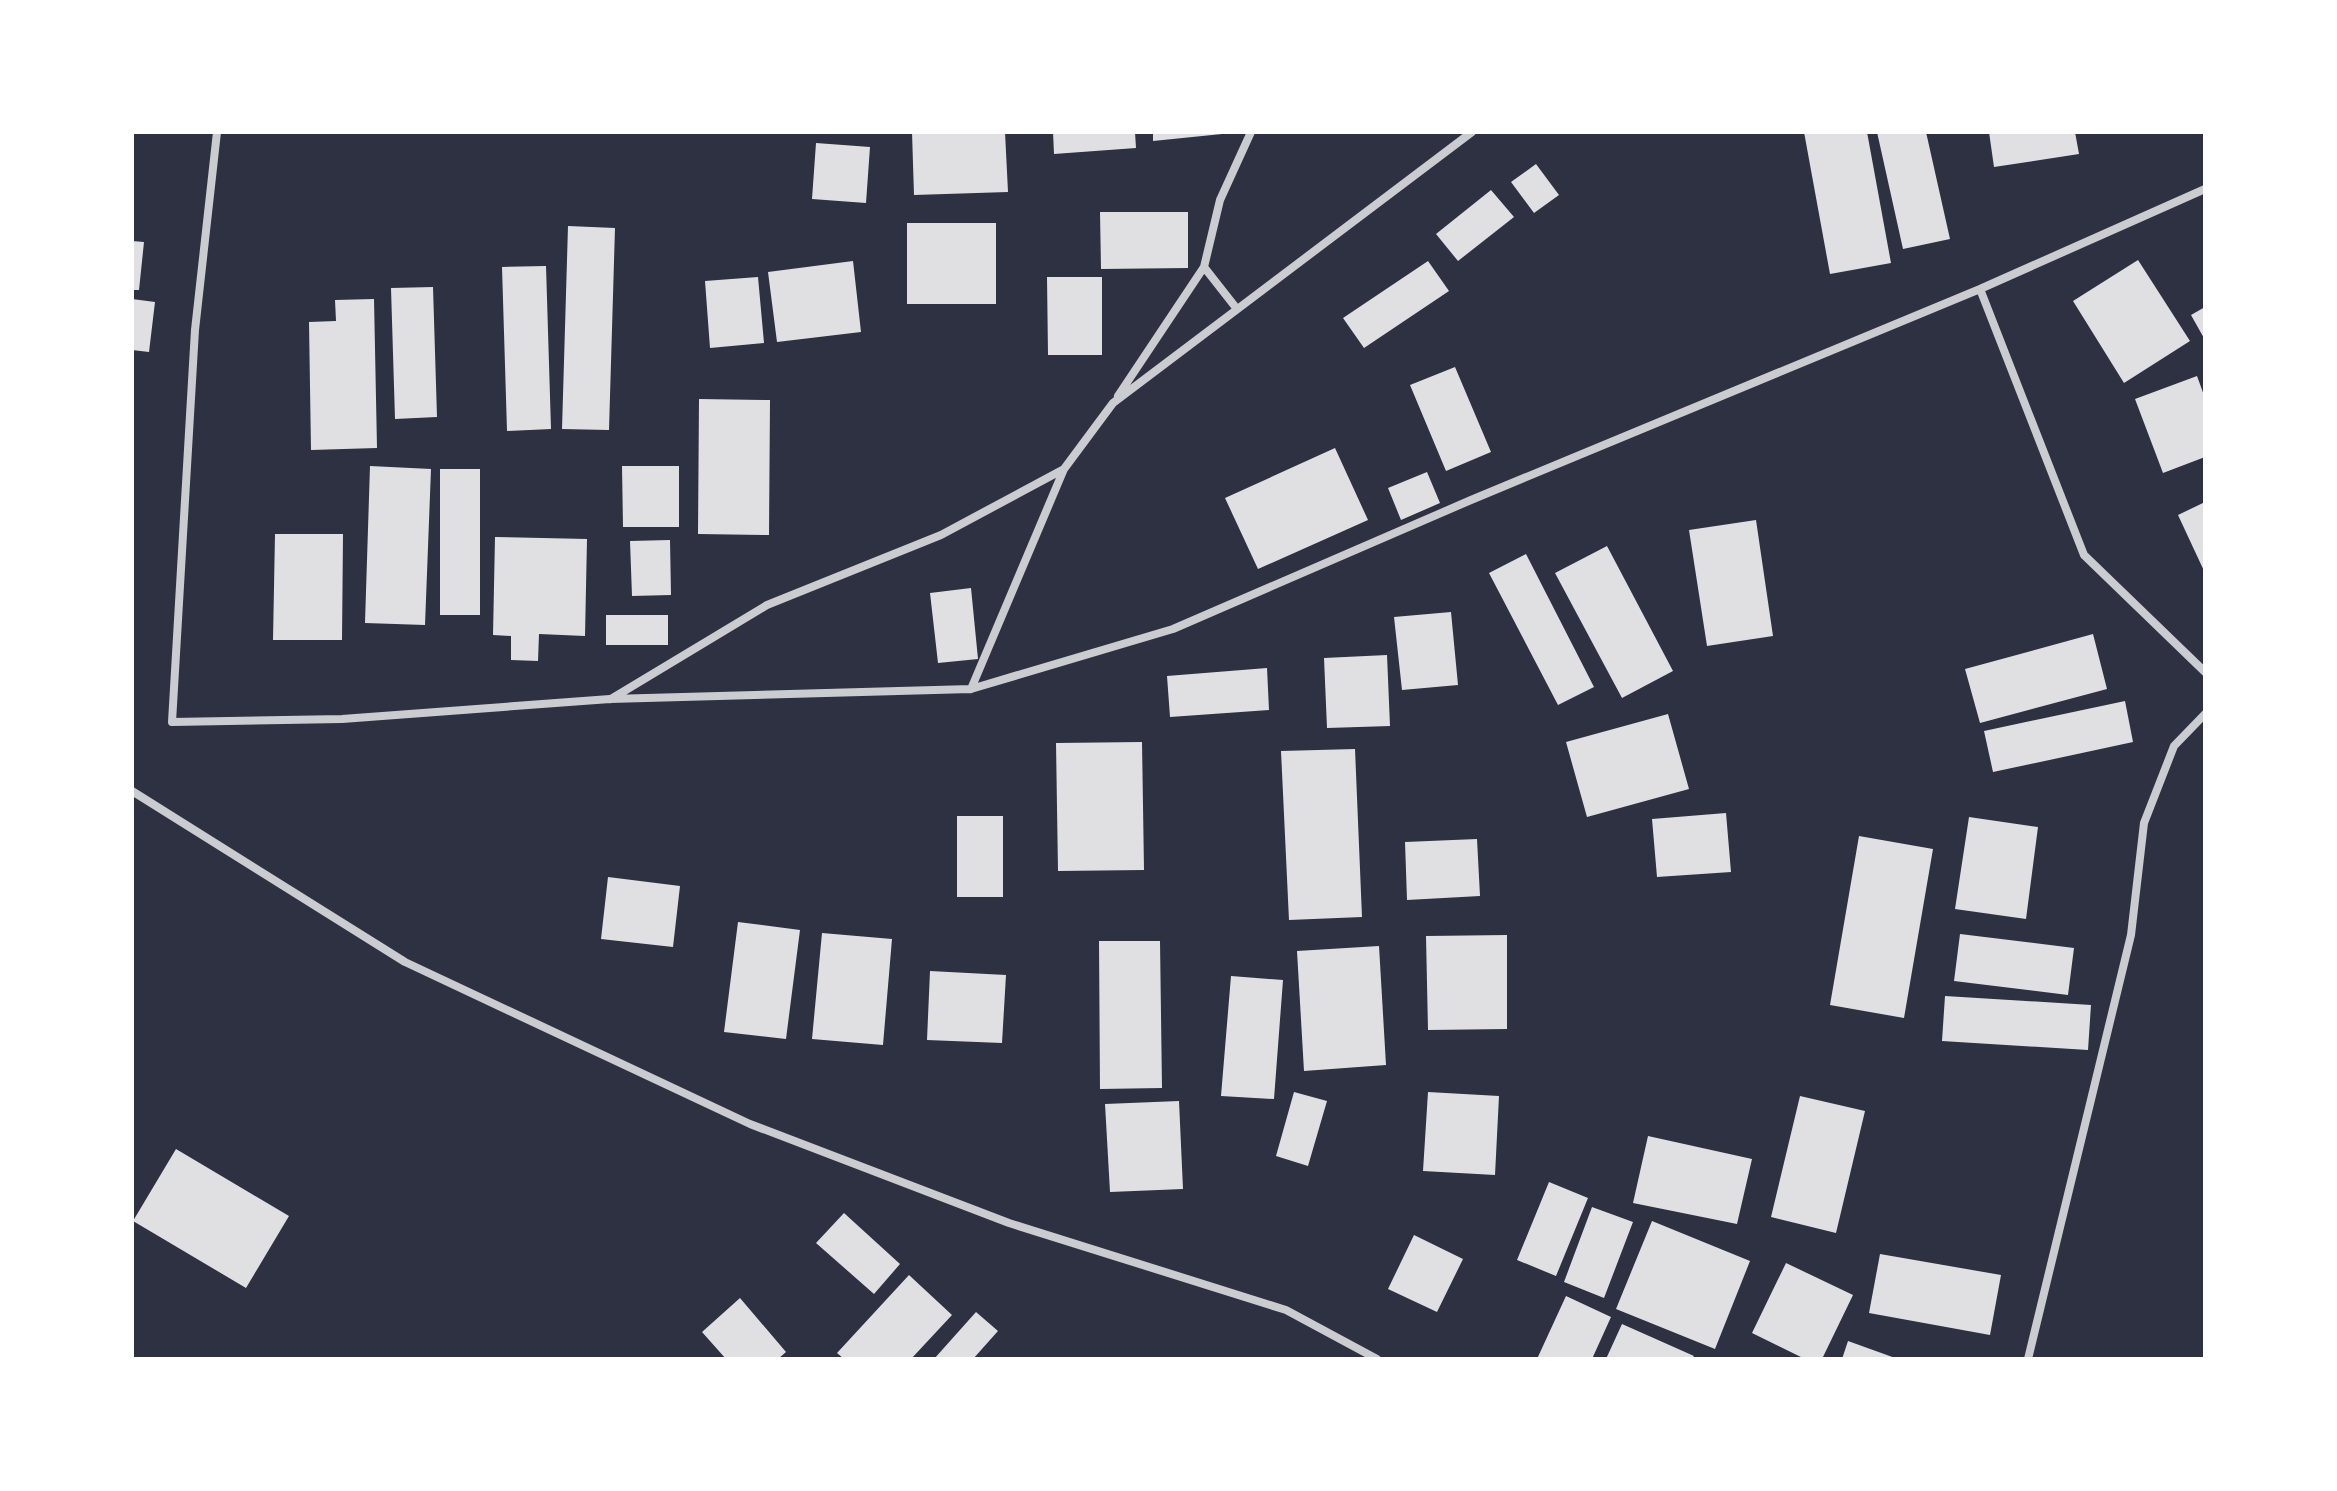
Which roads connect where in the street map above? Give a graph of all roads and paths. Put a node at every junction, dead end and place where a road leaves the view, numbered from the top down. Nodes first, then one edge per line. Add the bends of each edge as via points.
1 (217, 132) edge
2 (1251, 132) edge
3 (1472, 132) edge
4 (2205, 189) edge
5 (1204, 267) junction
6 (1980, 289) junction
7 (1237, 309) junction
8 (1113, 403) junction
9 (1064, 469) junction
10 (2205, 672) edge
11 (971, 689) junction
12 (610, 699) junction
13 (2205, 714) edge
14 (132, 791) edge
15 (1377, 1359) edge
16 (2028, 1359) edge

1 - 12 street via 195,330 172,722 342,719
2 - 5 street via 1220,200
3 - 7 street
4 - 6 street
5 - 7 street
5 - 8 street
6 - 10 street via 2084,555
6 - 11 street via 1173,629
7 - 8 street
8 - 9 street
9 - 11 street
9 - 12 street via 941,535 767,605
11 - 12 street
13 - 16 street via 2174,746 2144,823 2131,935
14 - 15 street via 405,962 750,1124 1009,1223 1286,1310

